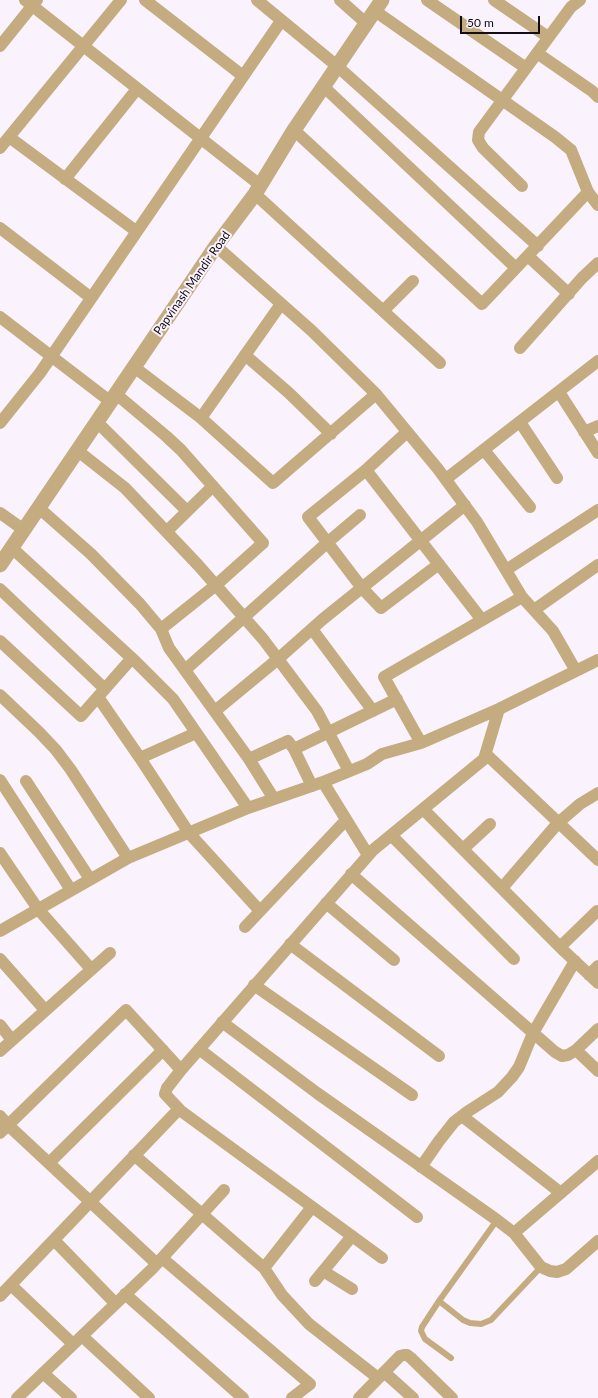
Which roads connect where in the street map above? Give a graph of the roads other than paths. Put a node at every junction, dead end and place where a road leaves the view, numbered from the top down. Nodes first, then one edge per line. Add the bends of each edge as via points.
1 (121, 0) edge
2 (145, 0) edge
3 (257, 0) edge
4 (340, 0) edge
5 (427, 0) edge
6 (494, 0) edge
7 (32, 2) edge
8 (573, 2) edge
9 (375, 12) edge
10 (281, 21) junction
11 (548, 37) junction
12 (0, 46) edge
13 (84, 46) junction
14 (537, 53) junction
15 (337, 66) junction
16 (526, 68) junction
17 (243, 76) junction
18 (324, 87) junction
19 (137, 88) junction
20 (598, 96) edge
21 (503, 100) junction
22 (294, 130) junction
23 (9, 137) junction
24 (201, 139) junction
25 (0, 148) edge
26 (65, 179) junction
27 (522, 186) dead end
28 (258, 189) junction
29 (588, 192) junction
30 (598, 205) edge
31 (0, 228) edge
32 (136, 231) junction
33 (216, 246) junction
34 (538, 246) junction
35 (528, 256) junction
36 (598, 263) edge
37 (516, 268) junction
38 (413, 280) dead end
39 (569, 294) junction
40 (90, 297) junction
41 (281, 304) junction
42 (383, 311) junction
43 (0, 317) edge
44 (520, 348) dead end
45 (245, 355) junction
46 (51, 356) junction
47 (598, 361) edge
48 (440, 364) dead end
49 (134, 367) junction
50 (559, 392) junction
51 (376, 394) junction
52 (113, 398) junction
53 (2, 417) edge
54 (201, 418) junction
55 (97, 422) junction
56 (520, 422) junction
57 (598, 426) edge
58 (407, 432) junction
59 (584, 432) junction
60 (330, 434) junction
61 (78, 450) junction
62 (484, 450) junction
63 (598, 453) edge
64 (366, 470) junction
65 (557, 478) dead end
66 (446, 479) junction
67 (213, 486) junction
68 (465, 505) junction
69 (530, 507) dead end
70 (39, 508) junction
71 (598, 510) edge
72 (188, 511) junction
73 (0, 513) edge
74 (360, 515) dead end
75 (24, 530) junction
76 (167, 531) junction
77 (421, 541) junction
78 (328, 542) junction
79 (12, 548) junction
80 (439, 564) junction
81 (0, 565) edge
82 (598, 565) edge
83 (506, 570) junction
84 (216, 585) junction
85 (362, 588) junction
86 (0, 589) edge
87 (522, 597) junction
88 (534, 610) junction
89 (244, 617) junction
90 (482, 620) junction
91 (161, 629) junction
92 (312, 629) junction
93 (0, 641) edge
94 (132, 658) junction
95 (278, 659) junction
96 (598, 660) edge
97 (185, 670) junction
98 (576, 671) junction
99 (102, 693) junction
100 (0, 695) edge
101 (397, 699) junction
102 (499, 709) junction
103 (215, 711) junction
104 (373, 711) junction
105 (196, 733) junction
106 (329, 733) junction
107 (421, 743) junction
108 (294, 749) junction
109 (486, 754) junction
110 (140, 758) junction
111 (249, 759) junction
112 (349, 771) junction
113 (0, 780) edge
114 (26, 781) dead end
115 (317, 784) junction
116 (598, 793) edge
117 (274, 799) junction
118 (248, 808) junction
119 (423, 809) junction
120 (346, 820) junction
121 (558, 823) junction
122 (490, 824) dead end
123 (188, 833) junction
124 (391, 835) junction
125 (464, 849) junction
126 (0, 853) edge
127 (368, 855) junction
128 (128, 858) junction
129 (598, 860) edge
130 (351, 874) junction
131 (90, 880) junction
132 (502, 888) junction
133 (71, 890) junction
134 (326, 903) junction
135 (38, 909) junction
136 (260, 911) junction
137 (597, 911) edge
138 (245, 927) dead end
139 (0, 931) edge
140 (290, 944) junction
141 (560, 947) junction
142 (110, 952) dead end
143 (0, 959) edge
144 (514, 959) dead end
145 (394, 960) dead end
146 (575, 961) junction
147 (598, 966) edge
148 (91, 969) junction
149 (589, 975) junction
150 (598, 983) edge
151 (254, 985) junction
152 (45, 1010) junction
153 (222, 1022) junction
154 (0, 1025) edge
155 (598, 1029) edge
156 (533, 1033) junction
157 (12, 1040) junction
158 (199, 1048) junction
159 (163, 1050) junction
160 (576, 1050) junction
161 (0, 1051) edge
162 (439, 1056) dead end
163 (181, 1070) junction
164 (598, 1071) edge
165 (412, 1095) dead end
166 (179, 1108) junction
167 (462, 1116) junction
168 (3, 1125) edge
169 (134, 1155) junction
170 (598, 1161) edge
171 (49, 1163) junction
172 (421, 1167) junction
173 (224, 1190) dead end
174 (561, 1193) junction
175 (91, 1202) junction
176 (312, 1207) junction
177 (202, 1214) junction
178 (417, 1217) dead end
179 (497, 1220) junction
180 (514, 1233) junction
181 (352, 1236) junction
182 (54, 1240) junction
183 (598, 1241) edge
184 (382, 1258) dead end
185 (159, 1261) junction
186 (541, 1267) junction
187 (264, 1268) junction
188 (323, 1271) junction
189 (315, 1281) dead end
190 (11, 1285) junction
191 (352, 1289) dead end
192 (125, 1294) junction
193 (0, 1296) edge
194 (439, 1301) junction
195 (115, 1303) junction
196 (77, 1340) junction
197 (451, 1358) dead end
198 (43, 1373) junction
199 (381, 1375) junction
200 (17, 1398) edge
201 (71, 1398) edge
202 (149, 1398) edge
203 (242, 1398) edge
204 (292, 1398) edge
205 (359, 1398) edge
206 (413, 1398) edge
207 (452, 1398) edge

1 - 13 street
2 - 17 street
3 - 10 street
4 - 9 street
5 - 16 street
6 - 11 street
7 - 12 street
7 - 13 street
8 - 11 street
9 - 15 street, Papvinash Mandir Road
9 - 21 street
10 - 15 street
10 - 17 street
11 - 14 street
13 - 19 street
13 - 23 street
14 - 16 street
14 - 20 street
15 - 18 street, Papvinash Mandir Road
15 - 34 street
16 - 21 street
17 - 24 street
18 - 22 street, Papvinash Mandir Road
18 - 37 street
19 - 24 street
19 - 26 street
21 - 27 street via 479,132 478,140
21 - 29 street via 571,150
22 - 28 street, Papvinash Mandir Road
22 - 37 street via 482,304
23 - 25 street
23 - 26 street
24 - 28 street
24 - 32 street
26 - 32 street
28 - 33 street, Papvinash Mandir Road
28 - 42 street
29 - 30 street
29 - 34 street
31 - 40 street
32 - 40 street
33 - 41 street
33 - 49 street, Papvinash Mandir Road
34 - 35 street
35 - 37 street
35 - 39 street
36 - 39 street
38 - 42 street
39 - 44 street
40 - 46 street
41 - 45 street
41 - 51 street
42 - 48 street
43 - 46 street
45 - 54 street
45 - 60 street via 289,393
46 - 52 street
46 - 53 street via 40,373
47 - 50 street
49 - 52 street, Papvinash Mandir Road
49 - 54 street
50 - 56 street
50 - 59 street
51 - 58 street
51 - 60 street
52 - 55 street, Papvinash Mandir Road
52 - 67 street via 166,436
54 - 60 street via 273,483
55 - 61 street, Papvinash Mandir Road
55 - 72 street
56 - 62 street
56 - 65 street
57 - 59 street
58 - 64 street
58 - 66 street
59 - 63 street
61 - 70 street, Papvinash Mandir Road
61 - 76 street via 125,488
62 - 66 street
62 - 69 street
64 - 77 street
64 - 78 street via 308,516
66 - 68 street
67 - 72 street
67 - 84 street via 263,543
68 - 77 street
68 - 83 street
70 - 75 street, Papvinash Mandir Road
70 - 91 street via 91,554
71 - 83 street
72 - 76 street
73 - 75 street
74 - 78 street
75 - 79 street, Papvinash Mandir Road
76 - 84 street
77 - 80 street
77 - 85 street
78 - 85 street
78 - 89 street
79 - 81 street, Papvinash Mandir Road
79 - 94 street
80 - 85 street via 381,608
80 - 90 street
82 - 88 street
83 - 87 street
84 - 89 street
84 - 91 street
85 - 92 street
86 - 99 street
87 - 88 street
87 - 90 street
88 - 98 street via 553,631
89 - 95 street
89 - 97 street
90 - 101 street via 384,677
91 - 97 street via 169,648
92 - 95 street
92 - 104 street
93 - 99 street via 81,716
94 - 99 street
94 - 105 street via 174,699
95 - 103 street
95 - 106 street via 317,710
96 - 98 street
97 - 103 street
98 - 102 street
99 - 110 street
100 - 128 street via 56,750
101 - 104 street
101 - 107 street
102 - 107 street
102 - 109 street
103 - 111 street
104 - 106 street
105 - 110 street
105 - 118 street
106 - 108 street
106 - 112 street
107 - 112 street via 382,754 367,764
108 - 111 street via 288,741
108 - 115 street
109 - 119 street via 484,759
109 - 121 street
110 - 123 street
111 - 117 street
112 - 115 street
113 - 133 street
114 - 131 street
115 - 117 street
115 - 120 street
116 - 121 street
117 - 118 street
118 - 123 street
119 - 124 street
119 - 125 street
120 - 127 street
120 - 136 street
121 - 129 street
121 - 132 street
122 - 125 street
123 - 128 street
123 - 136 street
124 - 127 street
124 - 144 street
125 - 132 street
126 - 135 street
127 - 130 street
128 - 131 street
130 - 134 street
130 - 156 street
131 - 133 street
132 - 141 street
133 - 135 street
134 - 140 street
134 - 145 street
135 - 139 street
135 - 148 street
136 - 138 street
137 - 141 street
140 - 151 street
140 - 162 street
141 - 146 street
142 - 148 street
143 - 152 street
146 - 149 street
146 - 156 street
147 - 149 street
148 - 152 street
149 - 150 street
151 - 153 street
151 - 165 street
152 - 157 street
153 - 158 street
153 - 172 street
154 - 157 street
155 - 160 street
156 - 160 street via 562,1056
156 - 167 street via 512,1077 498,1092
157 - 161 street
158 - 163 street
158 - 178 street
159 - 163 street
159 - 168 street via 126,1010
159 - 171 street
160 - 164 street
163 - 166 street via 165,1094
166 - 169 street
166 - 176 street
167 - 172 street via 454,1122
167 - 174 street
168 - 171 street
169 - 175 street
169 - 177 street
170 - 174 street
171 - 175 street
172 - 179 street
173 - 177 street
174 - 180 street
175 - 182 street
175 - 185 street
176 - 181 street
176 - 187 street
177 - 185 street
177 - 187 street
179 - 180 street
179 - 194 lane
180 - 186 street
181 - 184 street
181 - 188 street
182 - 190 street
182 - 195 street
183 - 186 street via 566,1269 557,1272
185 - 192 street
185 - 204 street via 310,1384
186 - 194 lane via 491,1320 481,1324 462,1320
187 - 199 street via 282,1295 309,1324
188 - 189 street
188 - 191 street
190 - 193 street
190 - 196 street
192 - 195 street
192 - 203 street
194 - 197 lane via 421,1330 425,1339
195 - 196 street
196 - 198 street
196 - 202 street
198 - 200 street
198 - 201 street
199 - 205 street
199 - 206 street
199 - 207 street via 400,1356 407,1355

